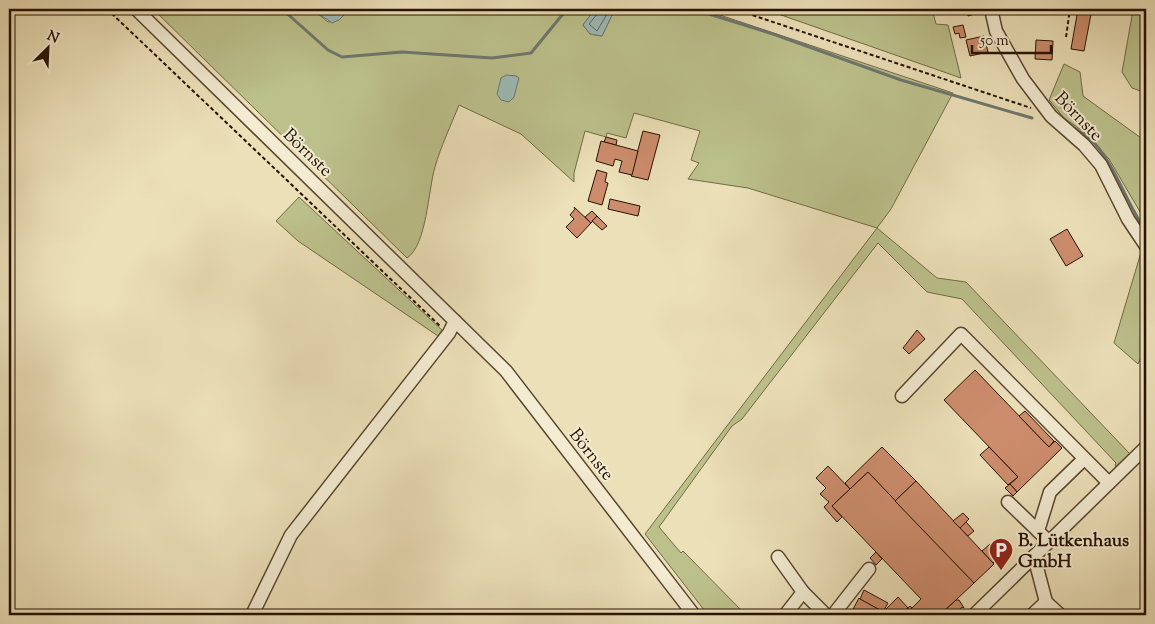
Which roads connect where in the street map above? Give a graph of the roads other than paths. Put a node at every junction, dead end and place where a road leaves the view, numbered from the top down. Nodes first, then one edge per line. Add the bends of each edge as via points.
1 (136, 9) edge
2 (991, 9) edge
3 (1146, 246) edge
4 (452, 327) junction
5 (902, 396) dead end
6 (1146, 447) edge
7 (1084, 458) junction
8 (1109, 483) junction
9 (1008, 502) dead end
10 (1038, 531) junction
11 (1048, 542) junction
12 (1034, 556) junction
13 (778, 557) dead end
14 (869, 569) dead end
15 (803, 592) junction
16 (1045, 601) junction
17 (252, 615) edge
18 (694, 615) edge
19 (785, 615) edge
20 (826, 615) edge
21 (833, 615) edge
22 (974, 615) edge
23 (1032, 615) edge
24 (1060, 615) edge

1 - 4 street, Börnste
2 - 3 street, Börnste via 996,31 1023,79 1051,116 1101,165 1128,219
4 - 17 street via 291,535
4 - 18 street, Börnste via 506,371
5 - 7 street via 961,334
6 - 8 street
7 - 8 street
7 - 10 street via 1050,492
8 - 11 street
9 - 10 street
10 - 11 street
11 - 12 street
12 - 16 street
12 - 22 street
13 - 15 street
14 - 21 street
15 - 19 street
15 - 20 street
16 - 23 street
16 - 24 street

